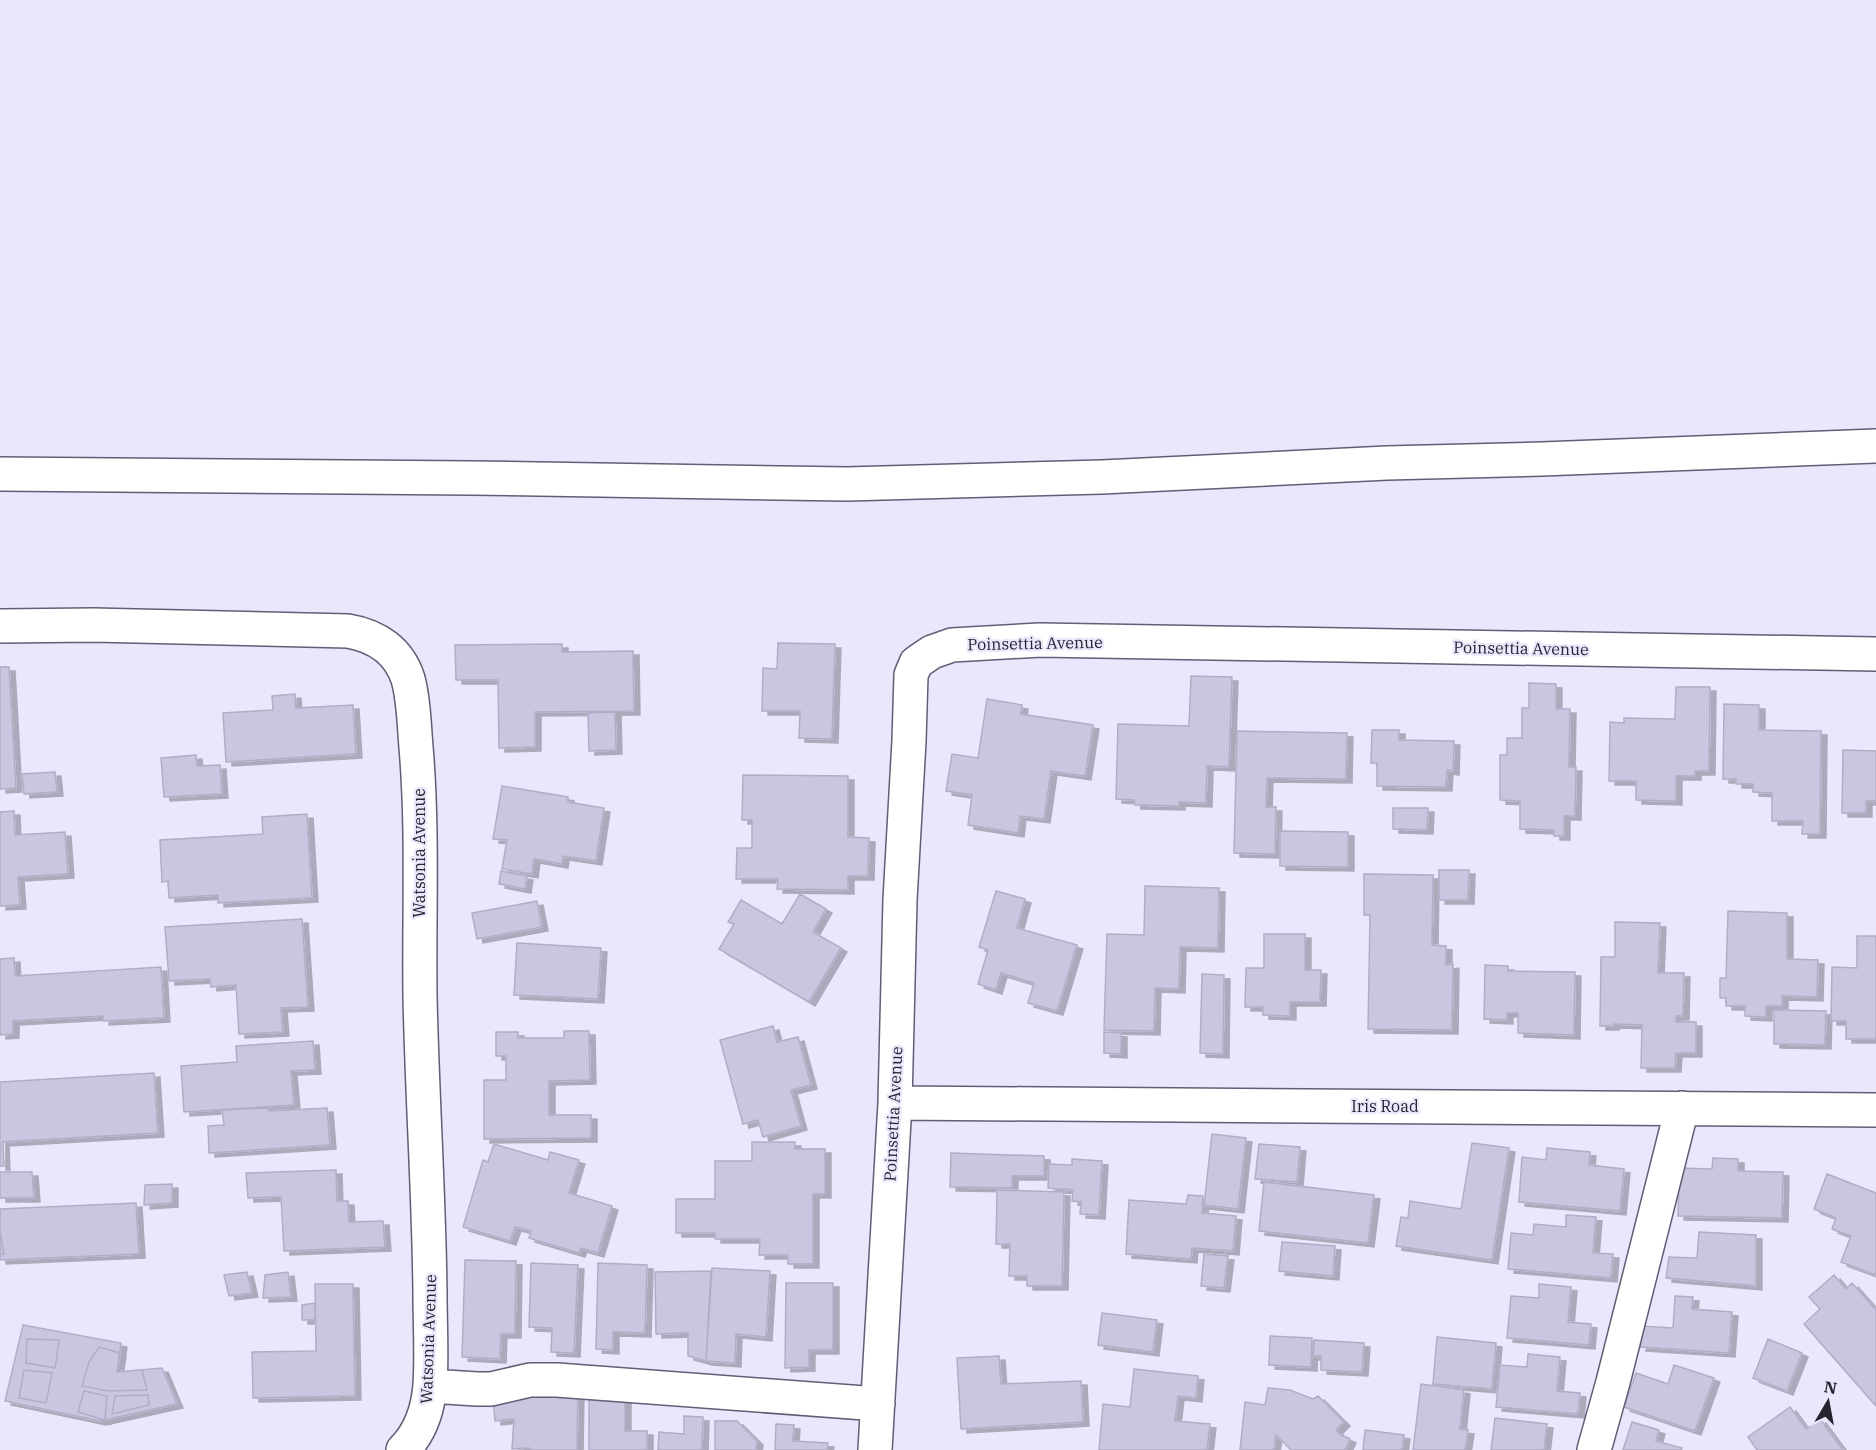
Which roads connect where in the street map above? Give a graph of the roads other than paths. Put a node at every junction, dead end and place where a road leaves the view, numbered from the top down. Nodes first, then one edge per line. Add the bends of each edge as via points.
1 (1876, 446) edge
2 (0, 474) edge
3 (0, 626) edge
4 (1876, 654) edge
5 (895, 1103) junction
6 (1682, 1108) junction
7 (1876, 1110) edge
8 (430, 1386) junction
9 (878, 1404) junction
10 (403, 1450) edge
11 (875, 1450) edge
12 (1594, 1450) edge

1 - 2 street via 847,484
3 - 8 street, Watsonia Avenue via 348,631 372,637 401,663 412,708 419,785
4 - 5 street, Poinsettia Avenue via 1040,640 952,645 932,652 916,663 911,675
5 - 6 street, Iris Road
5 - 9 street, Poinsettia Avenue
6 - 7 street, Iris Road
6 - 12 street
8 - 9 street via 490,1389 530,1380 556,1380
8 - 10 street, Watsonia Avenue via 425,1418
9 - 11 street, Poinsettia Avenue

